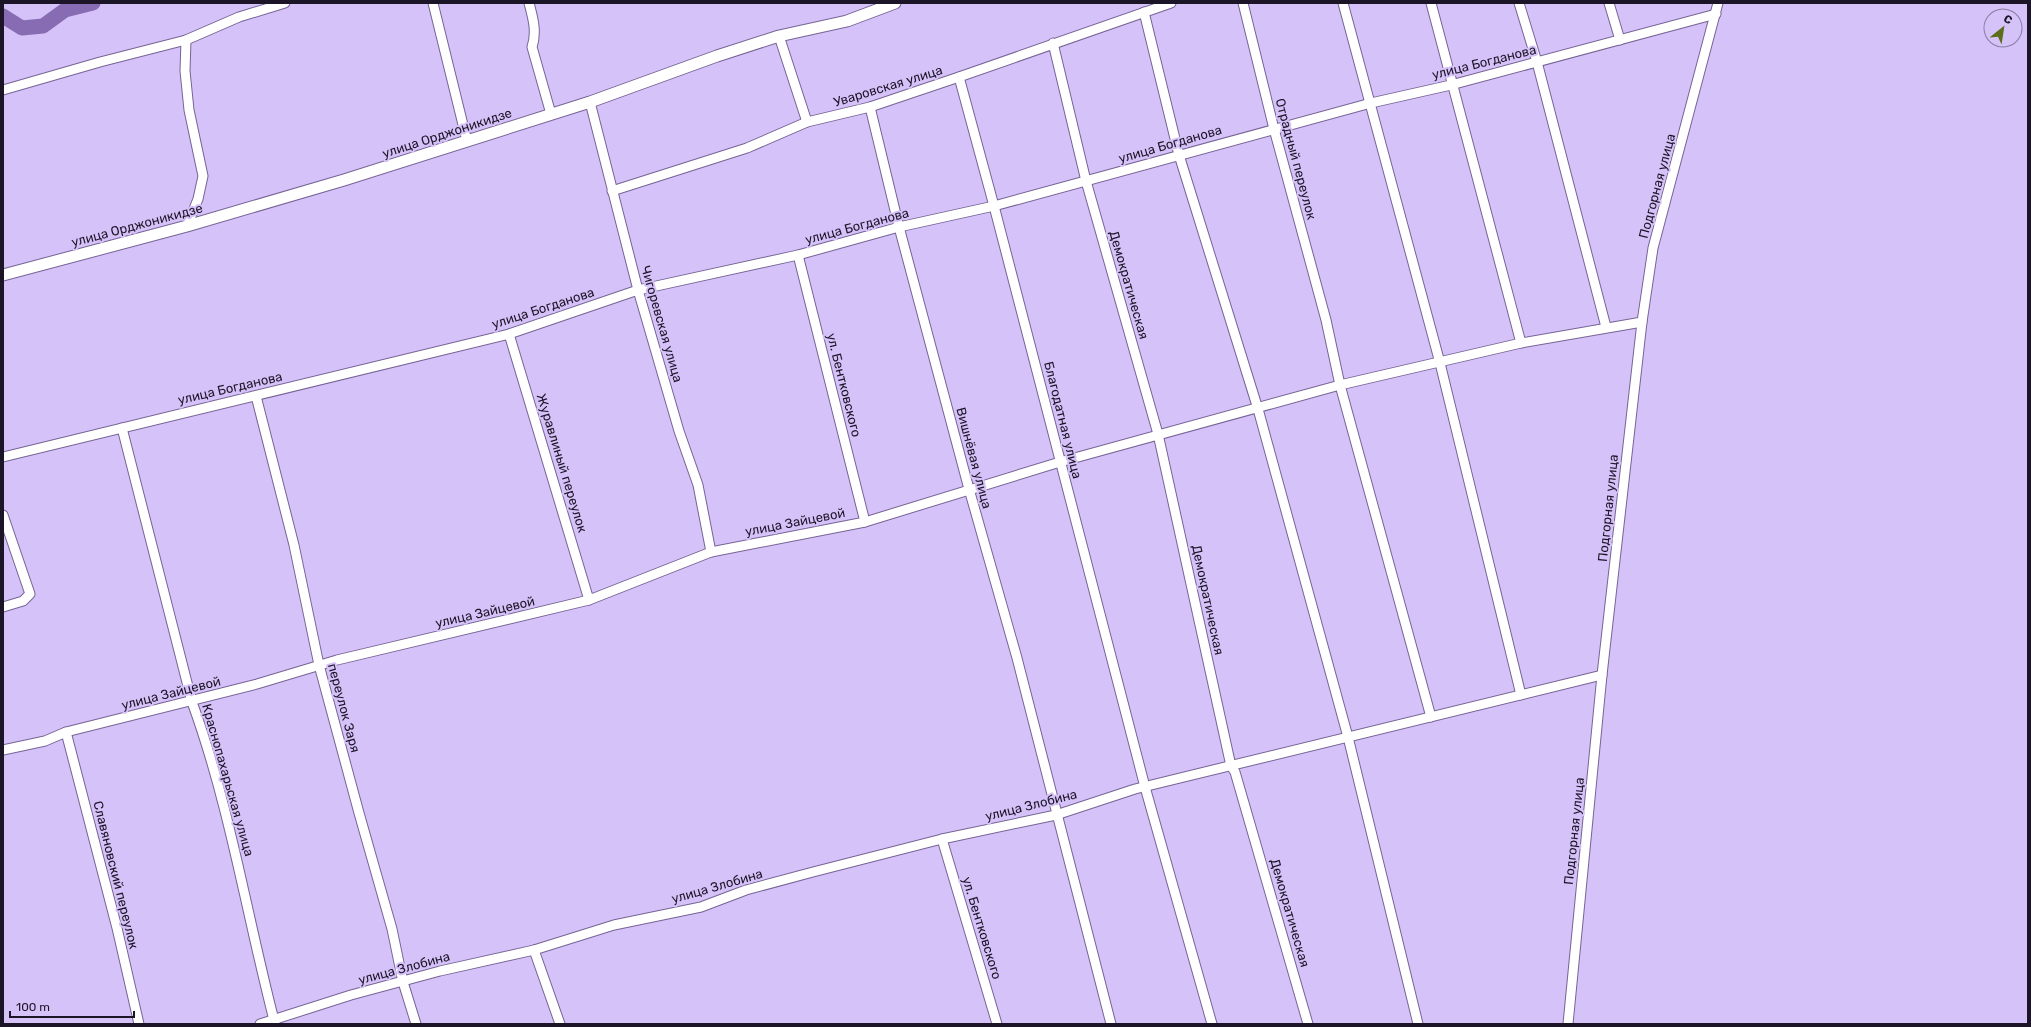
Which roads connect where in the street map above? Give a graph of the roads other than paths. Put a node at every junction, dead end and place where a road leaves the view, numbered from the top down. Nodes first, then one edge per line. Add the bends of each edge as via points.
1 (285, 3) edge
2 (434, 3) edge
3 (529, 3) edge
4 (895, 3) edge
5 (1171, 3) edge
6 (1243, 3) edge
7 (1343, 3) edge
8 (1431, 3) edge
9 (1519, 3) edge
10 (1608, 3) edge
11 (1718, 3) edge
12 (1144, 12) junction
13 (1716, 14) junction
14 (779, 36) junction
15 (186, 40) junction
16 (1620, 40) junction
17 (1053, 43) junction
18 (1537, 62) junction
19 (959, 77) junction
20 (1451, 84) junction
21 (3, 90) edge
22 (590, 102) junction
23 (1371, 103) junction
24 (870, 107) junction
25 (551, 114) junction
26 (806, 122) junction
27 (1274, 129) junction
28 (467, 141) junction
29 (1179, 155) junction
30 (1086, 181) junction
31 (612, 191) junction
32 (994, 206) junction
33 (187, 226) junction
34 (899, 227) junction
35 (798, 255) junction
36 (3, 275) edge
37 (638, 290) junction
38 (1642, 322) junction
39 (1606, 327) junction
40 (509, 334) junction
41 (1521, 343) junction
42 (1440, 362) junction
43 (1340, 385) junction
44 (256, 396) junction
45 (1258, 409) junction
46 (122, 428) junction
47 (1158, 434) junction
48 (3, 457) edge
49 (1060, 462) junction
50 (968, 489) junction
51 (3, 515) edge
52 (865, 522) junction
53 (711, 552) junction
54 (589, 600) junction
55 (3, 607) edge
56 (319, 666) junction
57 (1602, 675) junction
58 (1521, 695) junction
59 (192, 702) junction
60 (1431, 717) junction
61 (66, 732) junction
62 (1348, 737) junction
63 (3, 750) edge
64 (1231, 766) junction
65 (1145, 787) junction
66 (1056, 814) junction
67 (942, 839) junction
68 (534, 950) junction
69 (403, 982) junction
70 (275, 1022) edge
71 (139, 1024) edge
72 (260, 1024) edge
73 (416, 1024) edge
74 (560, 1024) edge
75 (997, 1024) edge
76 (1111, 1024) edge
77 (1212, 1024) edge
78 (1308, 1024) edge
79 (1418, 1024) edge
80 (1568, 1024) edge

1 - 15 street via 239,16
2 - 28 street
3 - 25 street via 534,26 532,47
4 - 14 street, улица Орджоникидзе via 846,21
5 - 12 street, Уваровская улица
6 - 27 street, Отрадный переулок
7 - 23 street
8 - 20 street
9 - 18 street
10 - 16 street
11 - 13 street, Подгорная улица
12 - 17 street, Уваровская улица
12 - 29 street
13 - 16 street, улица Богданова
13 - 38 street, Подгорная улица via 1654,248
14 - 22 street, улица Орджоникидзе
14 - 26 street
15 - 21 street
15 - 33 street via 185,70 189,110 203,176 198,200
16 - 18 street, улица Богданова
17 - 19 street, Уваровская улица
17 - 30 street, Демократическая
18 - 20 street, улица Богданова
18 - 39 street
19 - 24 street, Уваровская улица
19 - 32 street, Благодатная улица
20 - 23 street, улица Богданова
20 - 41 street
22 - 25 street, улица Орджоникидзе
22 - 31 street, Чигоревская улица
23 - 27 street, улица Богданова
23 - 42 street
24 - 26 street, Уваровская улица
24 - 34 street, Вишнёвая улица
25 - 28 street, улица Орджоникидзе
26 - 31 street, Уваровская улица via 747,148
27 - 29 street, улица Богданова
27 - 43 street, Отрадный переулок via 1326,320
28 - 33 street, улица Орджоникидзе
29 - 30 street, улица Богданова
29 - 45 street
30 - 32 street, улица Богданова
30 - 47 street, Демократическая
31 - 37 street, Чигоревская улица
32 - 34 street, улица Богданова
32 - 49 street, Благодатная улица
33 - 36 street, улица Орджоникидзе
34 - 35 street, улица Богданова
34 - 50 street, Вишнёвая улица
35 - 37 street, улица Богданова
35 - 52 street, ул. Бентковского
37 - 40 street, улица Богданова
37 - 53 street, Чигоревская улица via 679,431 698,485
38 - 39 street, улица Зайцевой
38 - 57 street, Подгорная улица
39 - 41 street, улица Зайцевой
40 - 44 street, улица Богданова
40 - 54 street, Журавлиный переулок
41 - 42 street, улица Зайцевой
42 - 43 street, улица Зайцевой
42 - 58 street
43 - 45 street, улица Зайцевой
43 - 60 street, Отрадный переулок
44 - 46 street, улица Богданова
44 - 56 street, переулок Заря via 294,545
45 - 47 street, улица Зайцевой
45 - 62 street
46 - 48 street, улица Богданова
46 - 59 street, Краснопахарьская улица
47 - 49 street, улица Зайцевой
47 - 64 street, Демократическая
49 - 50 street, улица Зайцевой
49 - 65 street, Благодатная улица
50 - 52 street, улица Зайцевой
50 - 66 street, Вишнёвая улица via 1017,658
51 - 55 street via 30,594 23,601
52 - 53 street, улица Зайцевой
53 - 54 street, улица Зайцевой
54 - 56 street, улица Зайцевой
56 - 59 street, улица Зайцевой
56 - 69 street, переулок Заря via 392,929
57 - 58 street, улица Злобина
57 - 80 street, Подгорная улица
58 - 60 street, улица Злобина
59 - 61 street, улица Зайцевой
59 - 70 street, Краснопахарьская улица via 203,730 236,853
60 - 62 street, улица Злобина
61 - 63 street, улица Зайцевой via 45,741
61 - 71 street, Славяновский переулок
62 - 64 street, улица Злобина
62 - 79 street
64 - 65 street, улица Злобина
64 - 78 street, Демократическая via 1235,772
65 - 66 street, улица Злобина
65 - 77 street, Благодатная улица
66 - 67 street, улица Злобина
66 - 76 street, Вишнёвая улица
67 - 68 street, улица Злобина via 746,890 701,906 614,925
67 - 75 street, ул. Бентковского
68 - 69 street, улица Злобина
68 - 74 street
69 - 70 street, улица Злобина via 351,995
69 - 73 street, переулок Заря
70 - 72 street, улица Злобина

